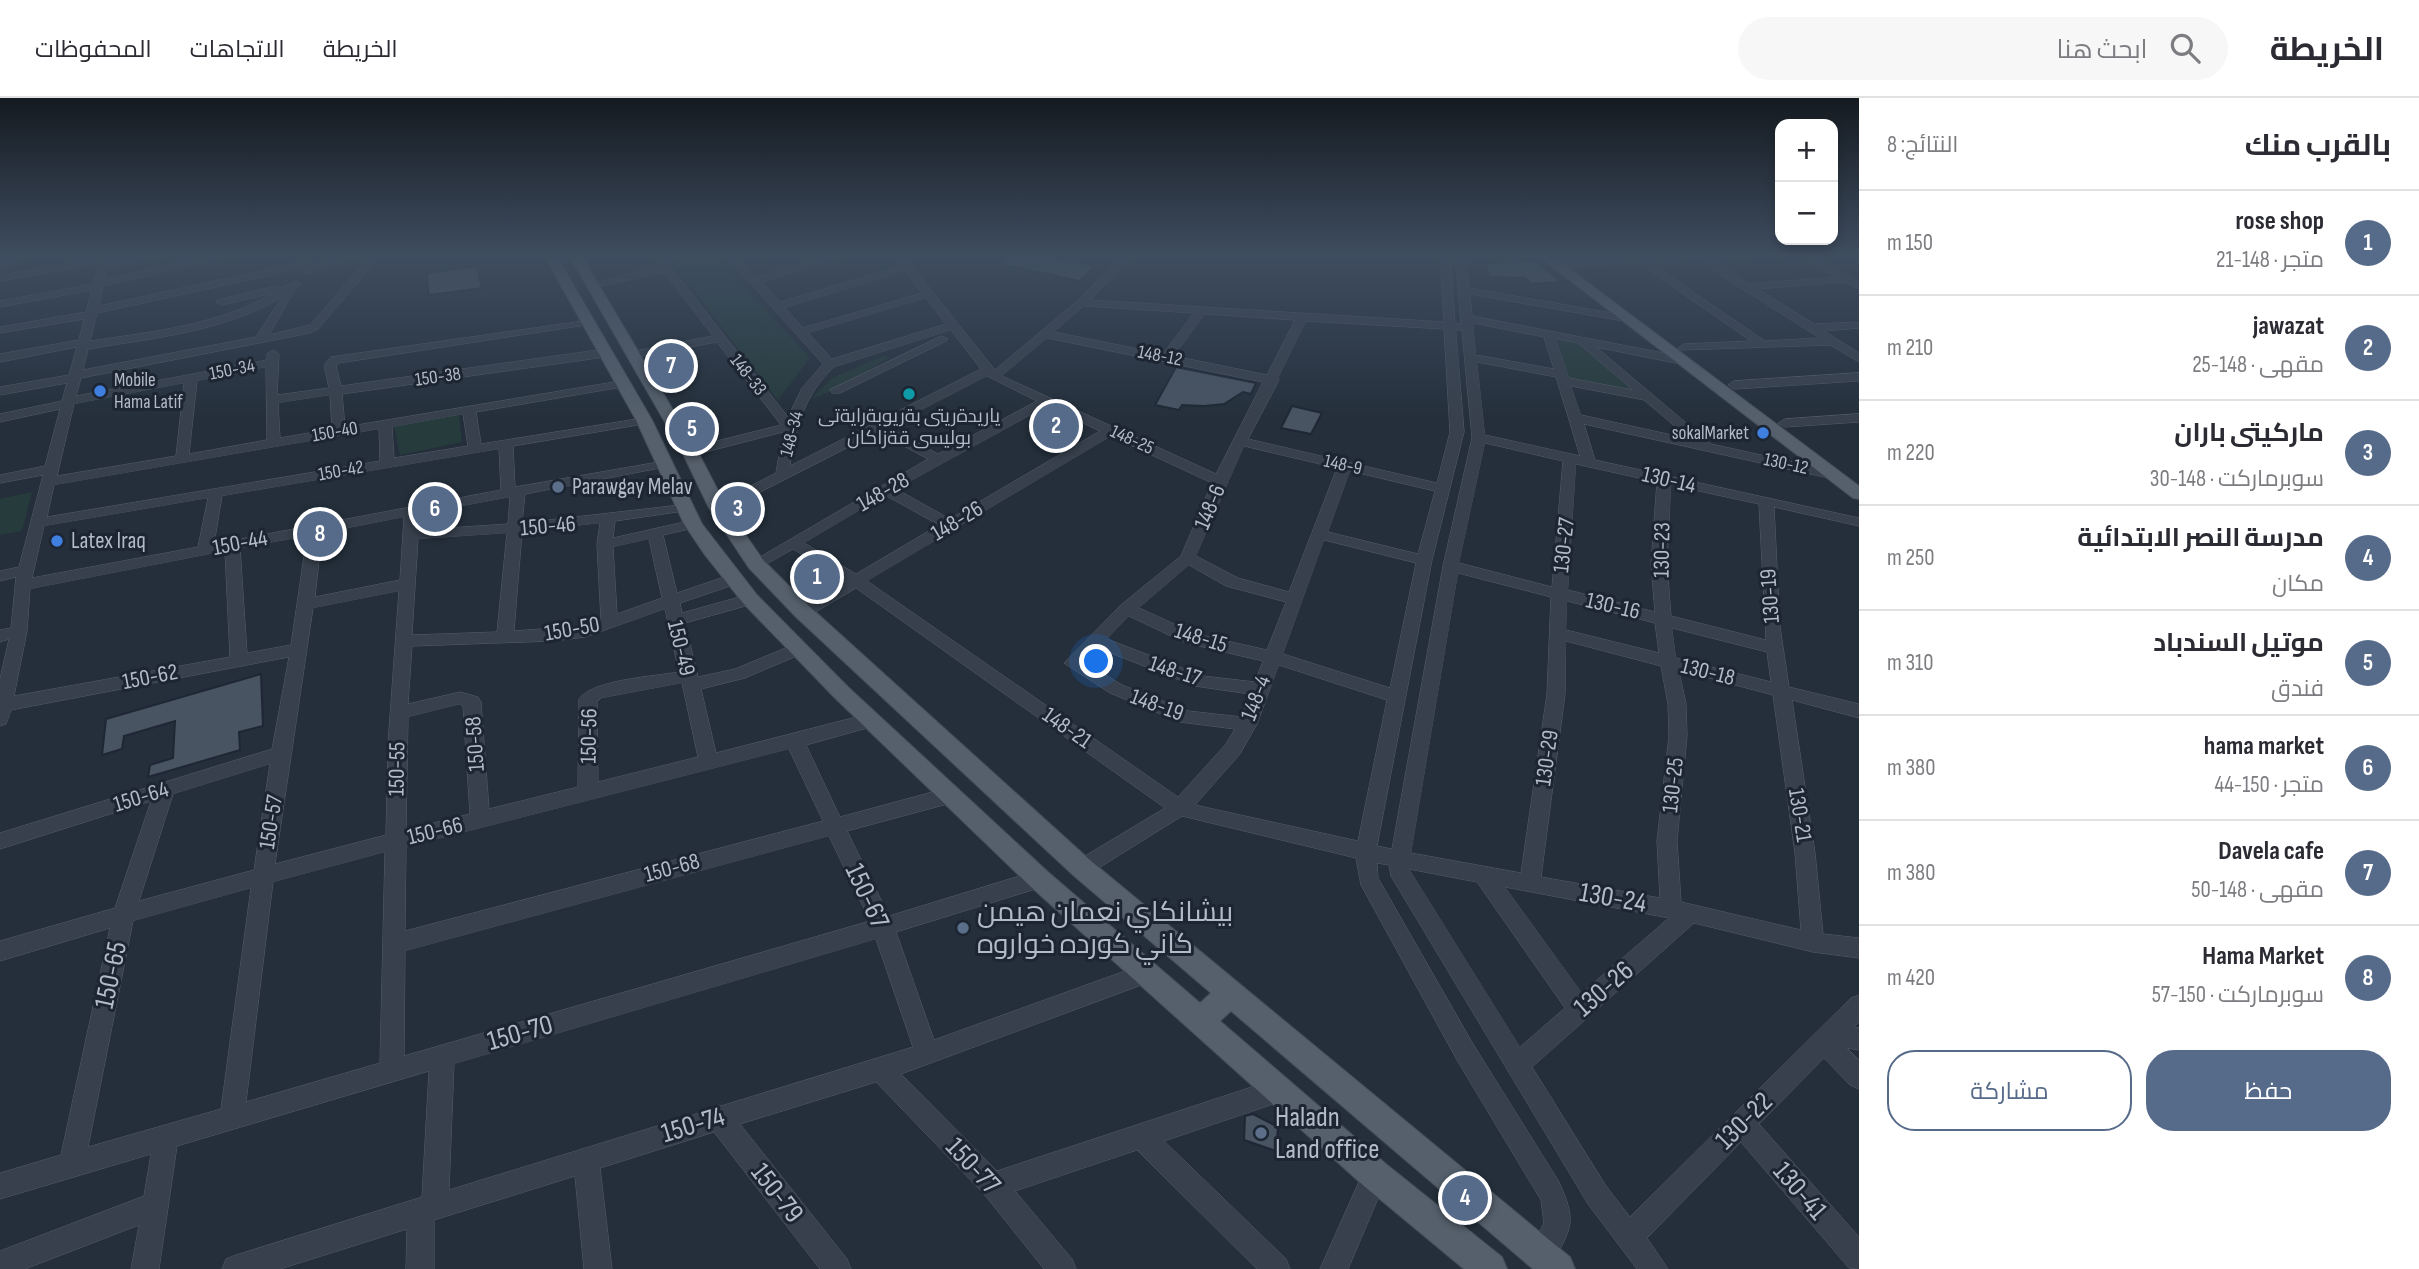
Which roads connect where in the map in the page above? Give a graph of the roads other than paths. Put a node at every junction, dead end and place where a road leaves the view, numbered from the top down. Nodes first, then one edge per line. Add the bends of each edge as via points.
1 (102, 310) edge
2 (223, 310) edge
3 (246, 310) edge
4 (279, 310) edge
5 (329, 310) edge
6 (579, 310) edge
7 (607, 310) edge
8 (698, 310) edge
9 (779, 310) edge
10 (876, 310) edge
11 (941, 310) edge
12 (1074, 310) edge
13 (1182, 310) edge
14 (1449, 310) edge
15 (1465, 310) edge
16 (1595, 310) edge
17 (1621, 310) edge
18 (1623, 310) edge
19 (1712, 310) edge
20 (1783, 310) edge
21 (1202, 311) junction
22 (91, 312) junction
23 (1629, 315) junction
24 (1302, 317) junction
25 (225, 318) junction
26 (586, 322) junction
27 (1466, 323) junction
28 (1859, 325) edge
29 (1450, 326) junction
30 (956, 328) junction
31 (1811, 328) junction
32 (0, 330) edge
33 (800, 332) junction
34 (1047, 334) junction
35 (1549, 334) junction
36 (277, 337) junction
37 (719, 338) junction
38 (1581, 340) junction
39 (259, 341) junction
40 (1833, 341) junction
41 (1761, 343) junction
42 (83, 344) junction
43 (605, 353) junction
44 (1682, 354) junction
45 (634, 355) junction
46 (1167, 357) junction
47 (1469, 357) junction
48 (0, 358) edge
49 (1859, 358) edge
50 (271, 363) junction
51 (830, 364) junction
52 (992, 374) junction
53 (75, 376) junction
54 (1563, 377) junction
55 (1859, 377) edge
56 (191, 378) junction
57 (1273, 380) junction
58 (622, 383) junction
59 (836, 390) dead end
60 (0, 391) edge
61 (336, 391) junction
62 (1732, 391) junction
63 (1647, 397) junction
64 (271, 400) junction
65 (1047, 401) junction
66 (68, 403) junction
67 (469, 409) junction
68 (0, 418) edge
69 (1575, 418) junction
70 (1859, 418) edge
71 (644, 420) junction
72 (1786, 423) junction
73 (385, 424) junction
74 (789, 427) junction
75 (879, 427) junction
76 (1111, 430) junction
77 (339, 432) junction
78 (1479, 438) junction
79 (1242, 442) junction
80 (274, 443) junction
81 (506, 443) junction
82 (1708, 447) junction
83 (475, 448) junction
84 (690, 453) junction
85 (183, 458) junction
86 (1570, 458) junction
87 (938, 459) junction
88 (1589, 462) junction
89 (387, 463) junction
90 (665, 463) junction
91 (1345, 465) junction
92 (50, 475) junction
93 (1832, 475) junction
94 (782, 477) junction
95 (1859, 478) edge
96 (1664, 479) junction
97 (0, 480) edge
98 (1220, 481) junction
99 (886, 489) junction
100 (1443, 489) junction
101 (513, 491) junction
102 (216, 492) junction
103 (1859, 494) edge
104 (1766, 502) junction
105 (718, 508) junction
106 (412, 510) junction
107 (689, 515) junction
108 (608, 520) junction
109 (38, 523) junction
110 (1859, 523) edge
111 (950, 525) junction
112 (315, 528) junction
113 (517, 528) junction
114 (655, 533) junction
115 (1319, 534) junction
116 (411, 535) junction
117 (740, 542) junction
118 (794, 543) junction
119 (232, 544) junction
120 (605, 544) junction
121 (205, 550) junction
122 (711, 551) junction
123 (1188, 558) junction
124 (1424, 560) junction
125 (756, 564) junction
126 (1451, 566) junction
127 (0, 576) edge
128 (24, 577) junction
129 (733, 579) junction
130 (857, 582) junction
131 (407, 584) junction
132 (1559, 594) junction
133 (750, 599) junction
134 (1294, 600) junction
135 (670, 601) junction
136 (307, 604) junction
137 (1127, 609) junction
138 (803, 612) junction
139 (1663, 618) junction
140 (674, 621) junction
141 (609, 622) junction
142 (19, 631) junction
143 (1558, 632) junction
144 (505, 635) junction
145 (0, 636) edge
146 (1094, 640) junction
147 (404, 641) junction
148 (800, 648) junction
149 (1774, 648) junction
150 (297, 650) junction
151 (1273, 657) junction
152 (239, 660) junction
153 (1668, 662) junction
154 (1073, 663) joint
155 (689, 681) junction
156 (1259, 689) junction
157 (1780, 690) junction
158 (1398, 697) junction
159 (1859, 711) edge
160 (1, 712) edge
161 (399, 713) junction
162 (872, 720) junction
163 (1248, 724) junction
164 (795, 742) junction
165 (281, 752) junction
166 (709, 762) junction
167 (165, 789) junction
168 (588, 792) junction
169 (951, 795) junction
170 (1180, 808) junction
171 (480, 820) junction
172 (833, 824) junction
173 (0, 841) edge
174 (396, 841) junction
175 (1366, 852) junction
176 (1399, 859) junction
177 (1082, 868) junction
178 (1483, 874) junction
179 (262, 876) junction
180 (1039, 879) junction
181 (1530, 883) junction
182 (1681, 911) junction
183 (124, 913) junction
184 (883, 927) junction
185 (1813, 942) junction
186 (394, 944) junction
187 (1859, 948) edge
188 (0, 951) edge
189 (1147, 973) junction
190 (1231, 994) junction
191 (1859, 1006) edge
192 (1580, 1009) junction
193 (1200, 1020) junction
194 (1827, 1038) junction
195 (1859, 1039) edge
196 (927, 1054) junction
197 (442, 1055) junction
198 (1517, 1065) junction
199 (879, 1068) junction
200 (392, 1070) junction
201 (1859, 1077) edge
202 (1279, 1090) junction
203 (232, 1117) junction
204 (718, 1118) junction
205 (1742, 1124) junction
206 (1140, 1136) junction
207 (166, 1138) junction
208 (586, 1159) junction
209 (72, 1165) junction
210 (1375, 1175) junction
211 (993, 1185) junction
212 (0, 1186) edge
213 (155, 1205) junction
214 (428, 1208) junction
215 (1629, 1237) junction
216 (1859, 1258) edge
217 (1550, 1262) edge
218 (0, 1265) edge
219 (145, 1269) edge
220 (236, 1269) edge
221 (420, 1269) edge
222 (598, 1269) edge
223 (837, 1269) edge
224 (1062, 1269) edge
225 (1276, 1269) edge
226 (1334, 1269) edge
227 (1490, 1269) edge
228 (1654, 1269) edge

1 - 22 street
2 - 25 street
3 - 25 street
4 - 39 street
5 - 36 street via 306,331
6 - 26 main road
7 - 45 main road
8 - 37 street, 148-33
9 - 33 street
10 - 33 street
11 - 30 street, 148-25
12 - 34 street
13 - 21 street
14 - 29 street
15 - 27 street
16 - 23 street
17 - 23 main road
18 - 23 main road
19 - 41 street
20 - 31 street
21 - 24 street
21 - 46 street
22 - 32 street
22 - 42 street
23 - 44 main road
24 - 29 street
24 - 57 street, 148-6
25 - 42 street
26 - 43 main road
26 - 61 street via 343,357 330,365
27 - 29 street
27 - 35 street
27 - 47 street
28 - 31 street
29 - 100 street via 1457,432
30 - 51 street
30 - 52 street, 148-25
30 - 59 street
31 - 40 street
33 - 51 street
34 - 46 street, 148-12
34 - 52 street
35 - 38 street
35 - 54 street
36 - 39 street
36 - 50 street
37 - 45 street
37 - 74 street, 148-33
38 - 44 street
38 - 63 street
39 - 53 street
40 - 41 street
40 - 49 street
41 - 44 street
42 - 48 street
42 - 53 street
43 - 58 main road
43 - 61 street, 150-38
44 - 62 main road
45 - 84 main road
46 - 57 street, 148-12
47 - 54 street
47 - 78 street
50 - 56 street, 150-34
50 - 64 street
51 - 74 street, 148-34 via 803,395
52 - 65 street, 148-25
52 - 75 street
53 - 60 street
53 - 66 street
54 - 63 street
54 - 69 street
55 - 62 street
56 - 66 street, 150-34
56 - 85 street
57 - 79 street, 148-6
58 - 67 street, 150-40
58 - 71 main road
61 - 64 street, 150-38
61 - 77 street
62 - 72 main road via 1742,400 1752,398
62 - 93 main road
63 - 82 street
64 - 80 street
65 - 76 street, 148-25
65 - 87 street, 148-28
66 - 68 street, 150-34
66 - 92 street
67 - 73 street, 150-40
67 - 83 street
69 - 82 street, 130-12
69 - 88 street
70 - 72 street
71 - 81 street, 150-42
71 - 90 main road
72 - 95 main road
73 - 77 street, 150-40
73 - 89 street
74 - 84 street
74 - 94 street, 148-34
75 - 87 street
75 - 94 street
76 - 98 street, 148-25
76 - 111 street, 148-26
77 - 80 street, 150-40
78 - 86 street, 130-14
78 - 126 street
79 - 91 street, 148-9
79 - 98 street, 148-6
80 - 85 street, 150-40
81 - 83 street, 150-42
81 - 101 street
82 - 93 street, 130-12
83 - 89 street, 150-42
84 - 105 main road
85 - 92 street, 150-40
86 - 88 street, 130-14
86 - 132 street, 130-27
87 - 99 street, 148-28
88 - 96 street, 130-14
89 - 102 street, 150-42
90 - 101 street, 150-44
90 - 107 main road
91 - 100 street, 148-9
91 - 115 street, 148-4
92 - 97 street, 150-40
92 - 109 street
93 - 103 main road
94 - 105 street
96 - 104 street, 130-14
96 - 139 street, 130-23
98 - 123 street, 148-6
99 - 111 street
99 - 118 street, 148-28
100 - 124 street
101 - 106 street, 150-44
101 - 113 street
102 - 109 street, 150-42
102 - 121 street
104 - 110 street, 130-14
104 - 149 street, 130-19
105 - 117 main road
106 - 112 street, 150-44
106 - 116 street, 150-55
107 - 108 street, 150-46
107 - 114 street
107 - 122 main road
108 - 113 street, 150-46
108 - 120 street
109 - 128 street
111 - 130 street, 148-26
112 - 119 street, 150-44
112 - 136 street, 150-57
113 - 116 street, 150-46
113 - 144 street
114 - 120 street
114 - 135 street, 150-49
115 - 124 street
115 - 134 street, 148-4
116 - 131 street, 150-55
117 - 122 main road
117 - 125 main road
118 - 125 street, 148-28
118 - 130 street, 148-21
119 - 121 street, 150-44
119 - 152 street
120 - 141 street
121 - 128 street, 150-44
122 - 129 main road
123 - 134 street via 1232,582
123 - 137 street, 148-6
124 - 158 street
125 - 138 main road
126 - 132 street, 130-16
126 - 176 street
127 - 128 street, 150-44
128 - 142 street
129 - 133 main road
129 - 135 street, 150-50
130 - 138 street, 148-26
130 - 170 street, 148-21
131 - 136 street
131 - 147 street, 150-55
132 - 139 street, 130-16
132 - 143 street, 130-27
133 - 140 street
133 - 148 main road
134 - 151 street, 148-4
135 - 140 street, 150-49
135 - 141 street, 150-50
136 - 150 street, 150-57
137 - 146 street, 148-6
137 - 151 street, 148-15 via 1192,639
138 - 177 main road
139 - 149 street, 130-16
139 - 153 street, 130-23
140 - 155 street, 150-49
141 - 144 street, 150-50 via 565,634
142 - 145 street
142 - 160 street
143 - 153 street, 130-18
143 - 181 street, 130-29 via 1556,694
144 - 147 street, 150-50
146 - 154 street, 148-6
146 - 156 street, 148-17 via 1201,682
147 - 161 street, 150-55
148 - 155 street via 739,674
148 - 162 main road
149 - 157 street, 130-19
150 - 152 street, 150-62
150 - 165 street, 150-57
151 - 156 street, 148-4
151 - 158 street, 148-15
152 - 160 street, 150-62
153 - 157 street, 130-18
153 - 182 street, 130-25 via 1678,736 1667,841
154 - 163 street, 148-19 via 1116,689 1185,718
155 - 166 street, 150-49
155 - 168 street, 150-56 via 596,693 588,699
156 - 163 street, 148-4
157 - 159 street, 130-18
157 - 185 street, 130-21 via 1805,853
158 - 175 street
161 - 171 street, 150-58 via 460,698 472,702
161 - 174 street, 150-55
162 - 164 street, 150-66
162 - 169 main road
163 - 170 street, 148-4 via 1233,750
164 - 166 street, 150-66
164 - 172 street, 150-67
165 - 167 street, 150-64
165 - 179 street, 150-57
166 - 168 street, 150-66
167 - 173 street, 150-64
167 - 183 street, 150-65
168 - 171 street, 150-66
169 - 172 street, 150-68
169 - 180 main road
170 - 175 street, 148-21
170 - 177 street, 148-4
171 - 174 street, 150-66
172 - 184 street, 150-67
172 - 186 street, 150-68
174 - 179 street, 150-66
174 - 186 street, 150-55
175 - 176 street, 130-24
175 - 217 street via 1368,879 1560,1211
176 - 178 street, 130-24
176 - 198 street via 1398,870
177 - 190 main road
178 - 181 street, 130-24
178 - 192 street
179 - 183 street, 150-66
179 - 203 street, 150-57
180 - 184 street, 150-70
180 - 189 main road
181 - 182 street, 130-24
182 - 185 street, 130-24
182 - 192 street, 130-26
183 - 188 street, 150-66
183 - 209 street, 150-65
184 - 196 street, 150-67
184 - 197 street, 150-70
185 - 187 street, 130-24
186 - 200 street, 150-55
189 - 193 main road
189 - 196 street, 150-74
190 - 193 main road
190 - 217 main road
191 - 194 street, 130-22
192 - 198 street, 130-26
193 - 202 main road
194 - 195 street
194 - 201 street
194 - 205 street, 130-22
196 - 199 street, 150-74
197 - 200 street, 150-70
197 - 214 street
198 - 215 street via 1597,1195
199 - 204 street, 150-74
199 - 211 street, 150-77
200 - 203 street, 150-70
202 - 206 street
202 - 210 main road
203 - 207 street, 150-70
204 - 208 street, 150-74
204 - 223 street, 150-79
205 - 215 street, 130-22
205 - 216 street, 130-41
206 - 211 street
206 - 225 street
207 - 209 street, 150-70
207 - 213 street
208 - 214 street, 150-74
208 - 222 street
209 - 212 street, 150-70
210 - 226 street
210 - 227 main road
211 - 224 street, 150-77
213 - 218 street
213 - 219 street
214 - 220 street, 150-74
214 - 221 street
215 - 228 street

